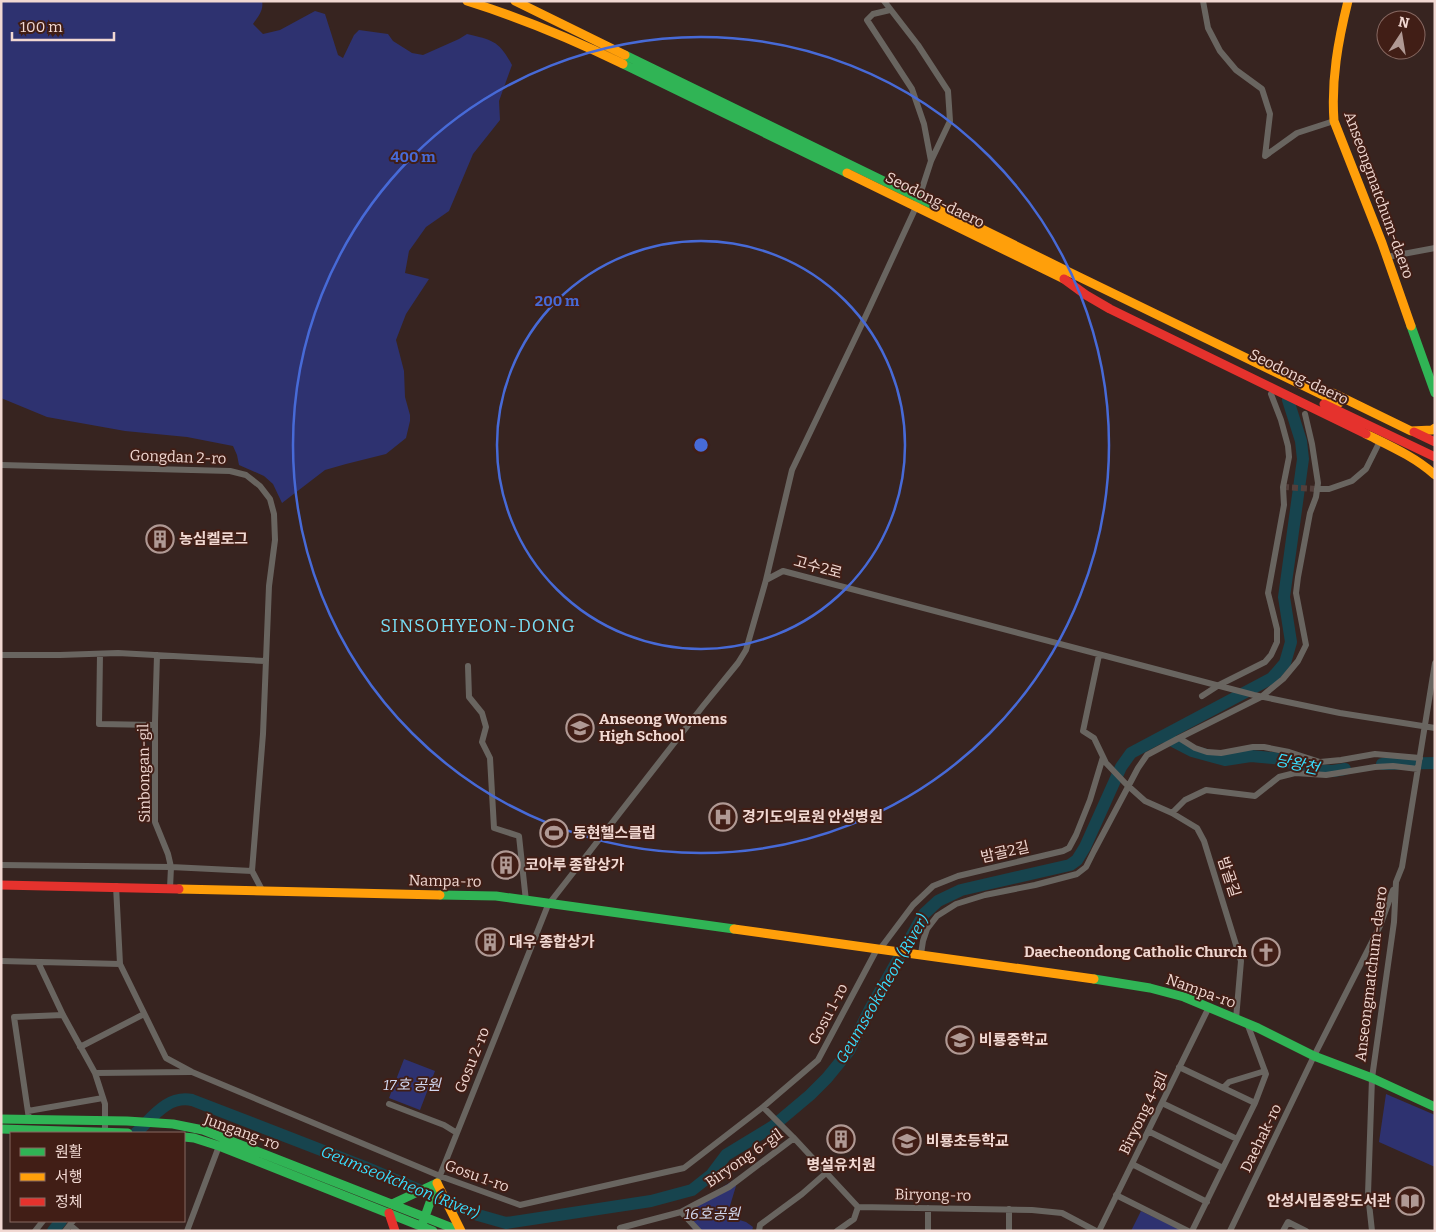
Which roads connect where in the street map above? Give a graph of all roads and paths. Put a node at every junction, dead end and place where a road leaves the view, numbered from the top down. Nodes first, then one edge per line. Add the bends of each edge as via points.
1 (467, 1) edge
2 (516, 1) edge
3 (884, 1) edge
4 (1203, 1) edge
5 (1348, 1) edge
6 (890, 10) junction
7 (624, 59) junction
8 (1334, 121) junction
9 (931, 160) junction
10 (917, 203) junction
11 (1435, 248) edge
12 (1387, 257) junction
13 (1066, 275) junction
14 (1435, 393) edge
15 (1272, 394) dead end
16 (1304, 414) dead end
17 (1435, 428) edge
18 (1388, 430) junction
19 (1411, 431) junction
20 (1380, 441) junction
21 (1435, 442) edge
22 (1435, 449) edge
23 (1435, 457) edge
24 (1419, 461) junction
25 (1, 465) edge
26 (1435, 468) edge
27 (1435, 475) edge
28 (1317, 489) junction
29 (766, 580) junction
30 (100, 654) junction
31 (1, 655) edge
32 (157, 655) junction
33 (1099, 655) junction
34 (265, 661) junction
35 (1435, 664) edge
36 (468, 666) dead end
37 (1223, 686) junction
38 (1202, 696) dead end
39 (1262, 697) junction
40 (155, 725) junction
41 (1425, 726) junction
42 (1435, 728) edge
43 (1178, 738) junction
44 (1420, 758) junction
45 (1104, 760) junction
46 (1418, 769) junction
47 (1127, 785) junction
48 (1172, 813) junction
49 (1, 865) edge
50 (171, 867) junction
51 (252, 871) junction
52 (1396, 882) junction
53 (1, 885) edge
54 (116, 886) junction
55 (170, 888) junction
56 (262, 890) junction
57 (526, 901) junction
58 (548, 904) junction
59 (881, 949) junction
60 (917, 953) junction
61 (1, 961) edge
62 (38, 962) junction
63 (120, 964) junction
64 (1209, 1007) junction
65 (144, 1014) junction
66 (63, 1015) junction
67 (1236, 1018) junction
68 (1247, 1023) junction
69 (80, 1047) junction
70 (1314, 1056) junction
71 (1180, 1067) junction
72 (1265, 1071) junction
73 (192, 1072) junction
74 (95, 1073) junction
75 (1372, 1078) junction
76 (1223, 1088) junction
77 (103, 1098) junction
78 (1162, 1103) junction
79 (1255, 1103) junction
80 (389, 1104) dead end
81 (763, 1107) junction
82 (1435, 1107) edge
83 (29, 1115) junction
84 (1, 1119) edge
85 (105, 1121) junction
86 (1, 1129) edge
87 (1148, 1131) junction
88 (108, 1132) edge
89 (458, 1133) junction
90 (185, 1137) edge
91 (794, 1138) junction
92 (1237, 1139) junction
93 (219, 1146) junction
94 (1132, 1164) junction
95 (1223, 1168) junction
96 (826, 1173) junction
97 (439, 1179) junction
98 (1116, 1195) junction
99 (1207, 1202) junction
100 (392, 1204) junction
101 (858, 1206) junction
102 (928, 1208) junction
103 (1009, 1210) junction
104 (681, 1212) junction
105 (389, 1213) junction
106 (427, 1213) junction
107 (69, 1226) edge
108 (421, 1228) edge
109 (459, 1228) edge
110 (694, 1229) edge
111 (77, 1231) edge
112 (187, 1231) edge
113 (395, 1231) edge
114 (433, 1231) edge
115 (622, 1231) edge
116 (759, 1231) edge
117 (837, 1231) edge
118 (928, 1231) edge
119 (1008, 1231) edge
120 (1098, 1231) edge
121 (1188, 1231) edge
122 (1192, 1231) edge
123 (1230, 1231) edge
124 (1283, 1231) edge
125 (1306, 1231) edge
126 (1372, 1231) edge

1 - 7 main road, Seodong-daero
2 - 7 main road, Seodong-daero
3 - 6 street
4 - 8 street via 1208,28 1220,51 1236,70 1262,88 1270,114 1265,156 1297,133
5 - 8 main road, Anseongmatchum-daero via 1336,48 1332,101
6 - 9 street via 918,45 948,92 950,121
6 - 9 street via 873,14 867,20 912,89 924,124
7 - 10 main road, Seodong-daero
8 - 12 main road, Anseongmatchum-daero
9 - 10 street
10 - 13 main road, Seodong-daero
10 - 29 street via 792,470
11 - 12 street
12 - 14 main road, Anseongmatchum-daero
13 - 18 main road, Seodong-daero
13 - 19 main road via 1090,279 1188,323
13 - 20 main road via 1076,290 1091,299
15 - 37 street via 1289,457 1268,593 1277,642 1265,662
16 - 28 street via 1312,444
17 - 19 main road
18 - 22 main road
18 - 23 main road
19 - 21 main road
20 - 24 main road
20 - 28 street via 1366,469 1352,481 1329,489
24 - 26 main road
24 - 27 main road
25 - 34 street, Gongdan 2-ro via 230,471 246,475 270,499 274,514 275,540
28 - 39 street via 1296,593 1306,645 1284,680
29 - 33 street, 고수2로 via 782,570
29 - 58 street via 746,650 738,663
30 - 31 street
30 - 32 street
30 - 40 street via 99,724
32 - 34 street
32 - 40 street, Sinbongan-gil
33 - 37 street, 고수2로
33 - 45 street, 밤골길 via 1083,731 1094,738
34 - 51 street, Gongdan 2-ro via 263,734
35 - 41 street, Anseongmatchum-daero
36 - 57 street via 469,697 482,713 486,727 482,742 490,758 494,828 519,836
37 - 38 street
37 - 39 street, 고수2로
39 - 41 street, 고수2로
39 - 43 street
40 - 50 street, Sinbongan-gil via 155,822
41 - 42 street, 고수2로
41 - 44 street, Anseongmatchum-daero
43 - 44 street via 1207,752 1258,747 1277,749 1320,762 1374,754
43 - 47 street via 1147,755
44 - 46 street, Anseongmatchum-daero
45 - 47 street, 밤골길
45 - 59 street, 밤골2길 via 1069,848 958,876 933,886 913,905
46 - 48 street via 1393,766 1326,775 1295,773 1279,777 1255,796 1206,790 1185,800
46 - 52 street, Anseongmatchum-daero via 1402,867
47 - 48 street, 밤골길 via 1145,801
47 - 60 street via 1086,867 1078,874 956,904 937,916 927,929
48 - 67 street, 밤골길 via 1197,828 1220,888 1241,960
49 - 50 street
50 - 51 street
50 - 55 street, Sinbongan-gil
51 - 56 street
52 - 70 street, Daehak-ro via 1380,926
52 - 75 street, Anseongmatchum-daero via 1394,922
53 - 54 main road, Nampa-ro
54 - 55 main road, Nampa-ro
54 - 63 street, Gosu 1-ro
55 - 56 main road, Nampa-ro
56 - 57 main road, Nampa-ro via 496,896
57 - 58 main road, Nampa-ro
58 - 59 main road, Nampa-ro
58 - 89 street, Gosu 2-ro
59 - 60 main road, Nampa-ro
59 - 81 street, Gosu 1-ro via 818,1060
60 - 64 main road, Nampa-ro via 1133,985 1184,997
61 - 62 street
62 - 63 street
62 - 66 street
63 - 65 street, Gosu 1-ro
64 - 67 main road, Nampa-ro
64 - 71 street, Biryong 4-gil
65 - 69 street
65 - 73 street, Gosu 1-ro via 166,1058
66 - 69 street
66 - 83 street via 14,1018
67 - 68 main road, Nampa-ro
68 - 70 main road, Nampa-ro
68 - 72 street
69 - 74 street
70 - 75 main road, Nampa-ro
70 - 123 street, Daehak-ro
71 - 76 street
71 - 78 street, Biryong 4-gil
72 - 76 street via 1229,1082
72 - 79 street
73 - 74 street
73 - 97 street, Gosu 1-ro
74 - 77 street
75 - 82 main road, Nampa-ro
75 - 126 street, Anseongmatchum-daero via 1368,1194
76 - 79 street
77 - 83 street
77 - 85 street
78 - 87 street, Biryong 4-gil
78 - 92 street
79 - 92 street
80 - 89 street
81 - 91 street
81 - 97 street, Gosu 1-ro via 684,1168 574,1194 520,1205
83 - 84 main road, Jungang-ro
83 - 85 main road, Jungang-ro
85 - 88 street
85 - 100 main road, Jungang-ro via 173,1124 203,1130
86 - 88 main road
87 - 94 street, Biryong 4-gil
87 - 95 street
89 - 97 street, Gosu 2-ro
90 - 93 main road, Jungang-ro
91 - 96 street
91 - 104 street, Biryong 6-gil via 729,1187
92 - 95 street
93 - 105 main road, Jungang-ro
93 - 112 street, Jungang-ro
94 - 98 street, Biryong 4-gil
94 - 99 street
95 - 99 street
96 - 101 street
96 - 116 street via 760,1225
97 - 100 main road
97 - 106 main road, Gosu 2-ro
97 - 109 main road
98 - 120 street, Biryong 4-gil
98 - 121 street
99 - 122 street
100 - 106 main road, Jungang-ro
101 - 102 street, Biryong-ro
101 - 117 street via 854,1219
102 - 103 street, Biryong-ro
102 - 118 street
103 - 119 street
103 - 120 street, Biryong-ro via 1062,1213
104 - 110 street
104 - 115 street, Biryong 6-gil via 620,1228
105 - 108 main road, Jungang-ro
105 - 113 main road
106 - 108 main road, Gosu 2-ro
106 - 109 main road, Jungang-ro
107 - 111 street
108 - 114 main road, Jungang-ro
124 - 125 street via 1288,1222

